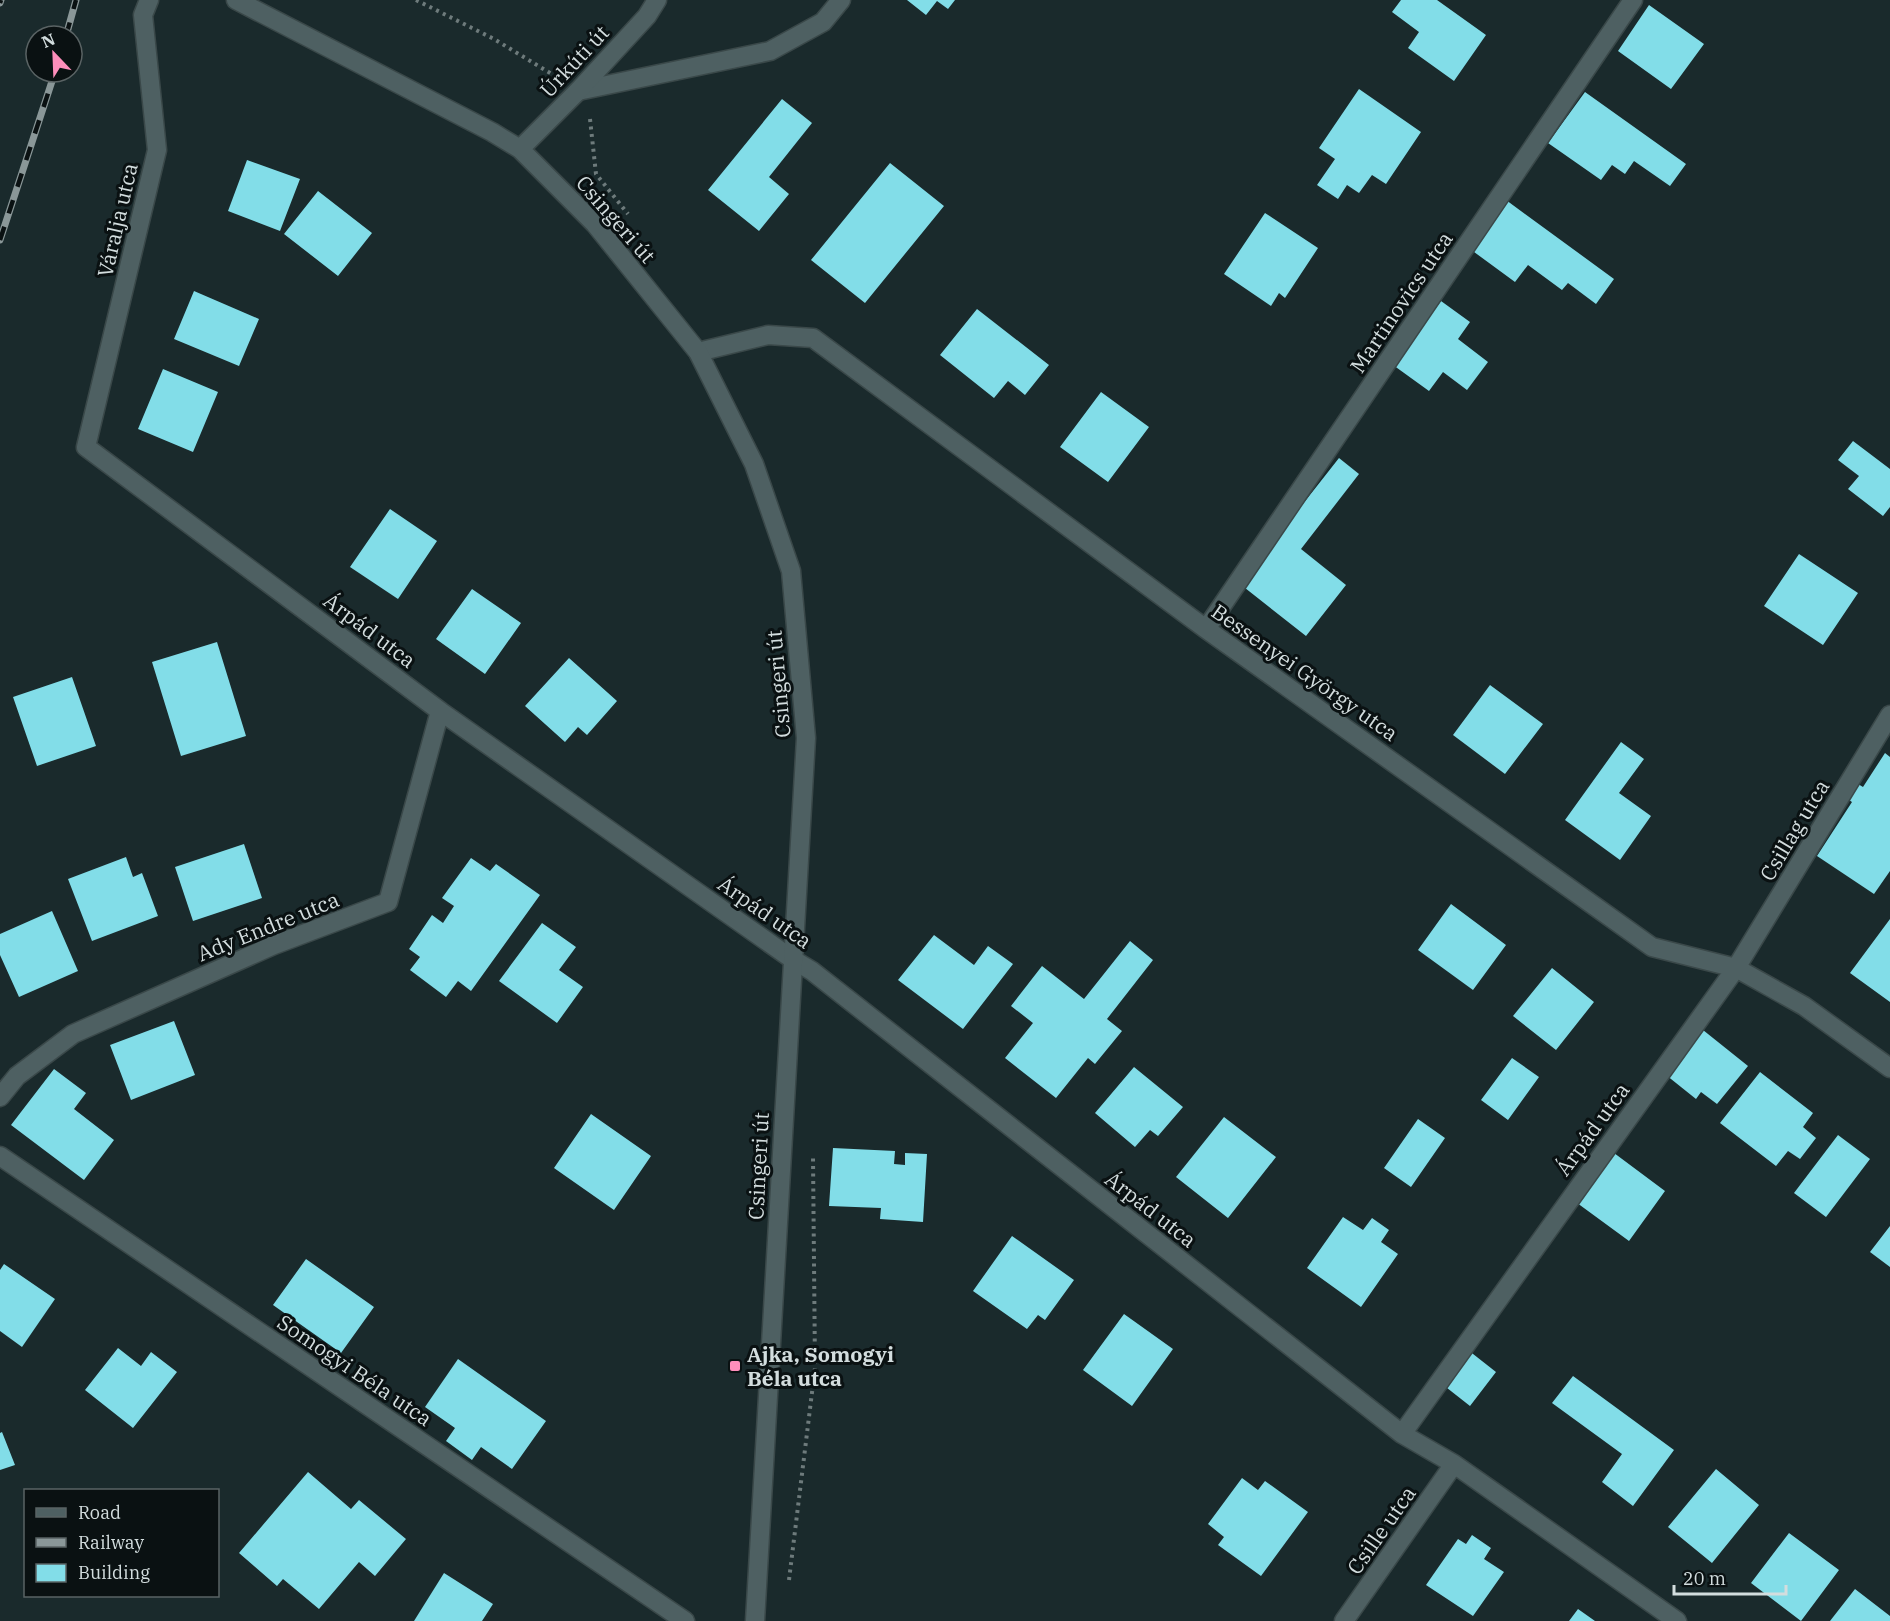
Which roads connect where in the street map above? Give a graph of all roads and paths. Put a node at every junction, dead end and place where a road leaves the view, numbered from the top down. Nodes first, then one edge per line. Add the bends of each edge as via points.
1 (149, 0) edge
2 (236, 0) edge
3 (416, 0) edge
4 (657, 0) edge
5 (841, 0) edge
6 (1633, 0) edge
7 (578, 91) junction
8 (520, 149) junction
9 (631, 219) dead end
10 (698, 352) junction
11 (86, 447) joint
12 (1206, 629) junction
13 (440, 711) junction
14 (1890, 715) edge
15 (792, 959) junction
16 (1736, 968) junction
17 (1890, 1068) edge
18 (0, 1097) edge
19 (813, 1146) dead end
20 (0, 1156) edge
21 (1402, 1434) junction
22 (1454, 1464) junction
23 (788, 1587) dead end
24 (685, 1621) edge
25 (755, 1621) edge
26 (1344, 1621) edge
27 (1677, 1621) edge

1 - 11 street, Váralja utca via 143,15 156,150
2 - 8 street, Csingeri út
3 - 7 path via 494,39
4 - 7 street, Úrkúti út
5 - 7 street via 823,22 770,51
6 - 12 street, Martinovics utca
7 - 8 street, Úrkúti út
7 - 9 path via 589,115 596,174
8 - 10 street, Csingeri út via 595,224
10 - 12 street, Bessenyei György utca via 768,335 813,338
10 - 15 street, Csingeri út via 754,464 790,571 806,738
11 - 13 street, Árpád utca
12 - 16 street, Bessenyei György utca via 1652,947
13 - 15 street, Árpád utca
13 - 18 street, Ady Endre utca via 388,902 274,945 73,1034 16,1076
14 - 16 street, Csillag utca
15 - 21 street, Árpád utca via 812,970
15 - 25 street, Csingeri út
16 - 17 street, Bessenyei György utca via 1804,1006
16 - 21 street, Árpád utca
19 - 23 path via 815,1368
20 - 24 street, Somogyi Béla utca
21 - 22 street, Árpád utca
22 - 26 street, Csille utca
22 - 27 street, Árpád utca

